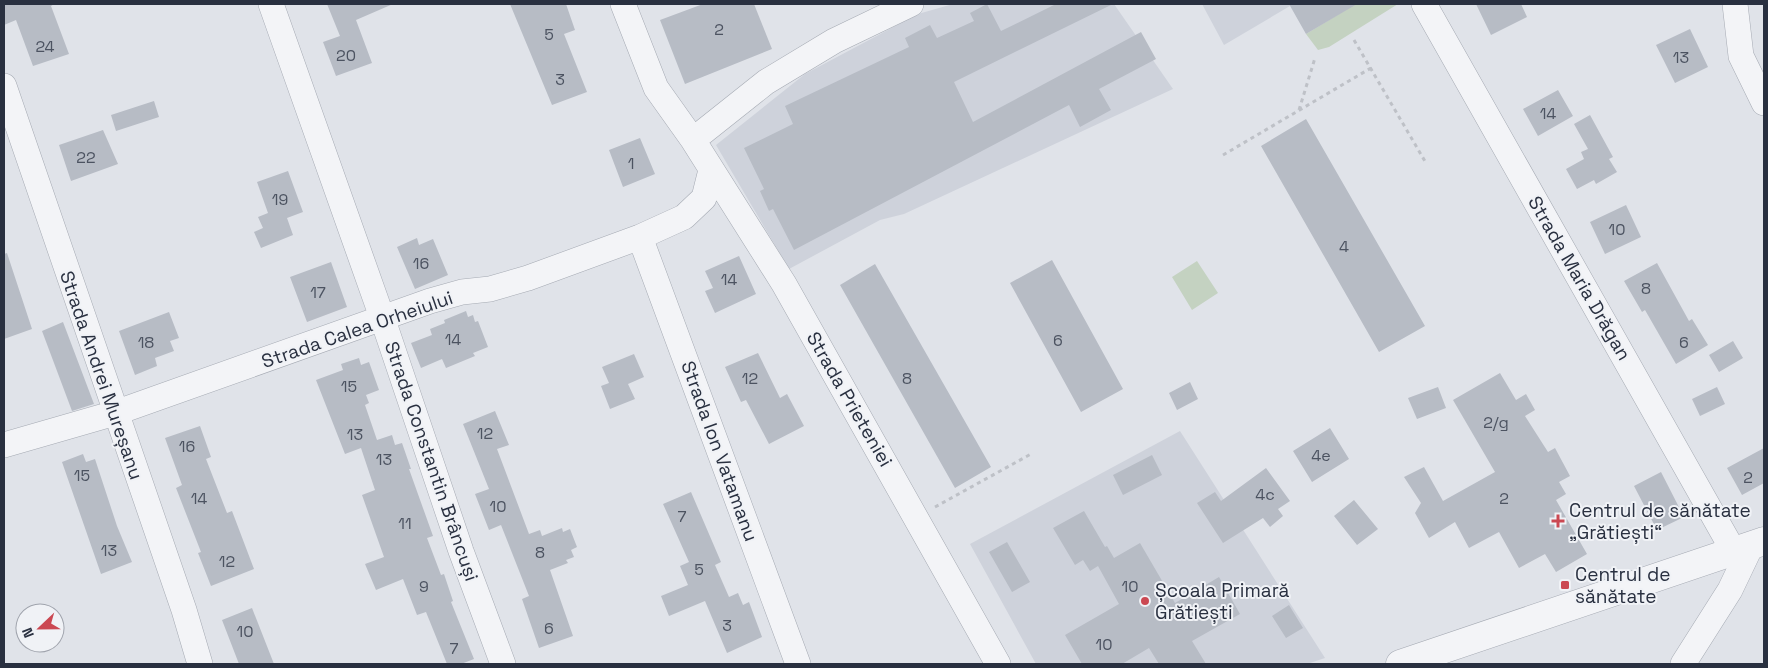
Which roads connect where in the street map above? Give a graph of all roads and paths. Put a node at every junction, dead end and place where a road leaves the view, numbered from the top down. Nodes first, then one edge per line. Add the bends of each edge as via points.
1 (271, 4) edge
2 (623, 4) edge
3 (911, 4) edge
4 (1424, 4) edge
5 (1735, 4) edge
6 (1354, 40) dead end
7 (1315, 58) dead end
8 (1370, 68) junction
9 (4, 86) edge
10 (1764, 103) edge
11 (1298, 110) junction
12 (693, 140) junction
13 (1223, 155) dead end
14 (1426, 163) dead end
15 (711, 170) junction
16 (640, 237) junction
17 (383, 320) junction
18 (114, 413) junction
19 (4, 445) edge
20 (1030, 454) dead end
21 (917, 517) junction
22 (1750, 546) edge
23 (200, 664) edge
24 (503, 664) edge
25 (798, 664) edge
26 (998, 664) edge
27 (1400, 664) edge
28 (1683, 664) edge

1 - 17 street, Strada Constantin Brâncuși
2 - 12 street, Strada Prieteniei via 656,88
3 - 12 street via 834,41 774,77
4 - 22 street, Strada Maria Drăgan
5 - 10 street via 1741,56
6 - 8 path
7 - 11 path
8 - 11 path
8 - 14 path
9 - 18 street, Strada Andrei Mureșanu
11 - 13 path
12 - 15 street, Strada Prieteniei
15 - 16 street, Strada Calea Orheiului via 704,198 684,217
15 - 21 street, Strada Prieteniei via 784,284
16 - 17 street, Strada Calea Orheiului via 528,278 430,301
16 - 25 street, Strada Ion Vatamanu
17 - 18 street, Strada Calea Orheiului
17 - 24 street, Strada Constantin Brâncuși
18 - 19 street, Strada Calea Orheiului
18 - 23 street, Strada Andrei Mureșanu
20 - 21 path
21 - 26 street, Strada Prieteniei
22 - 27 street
22 - 28 street via 1730,590

